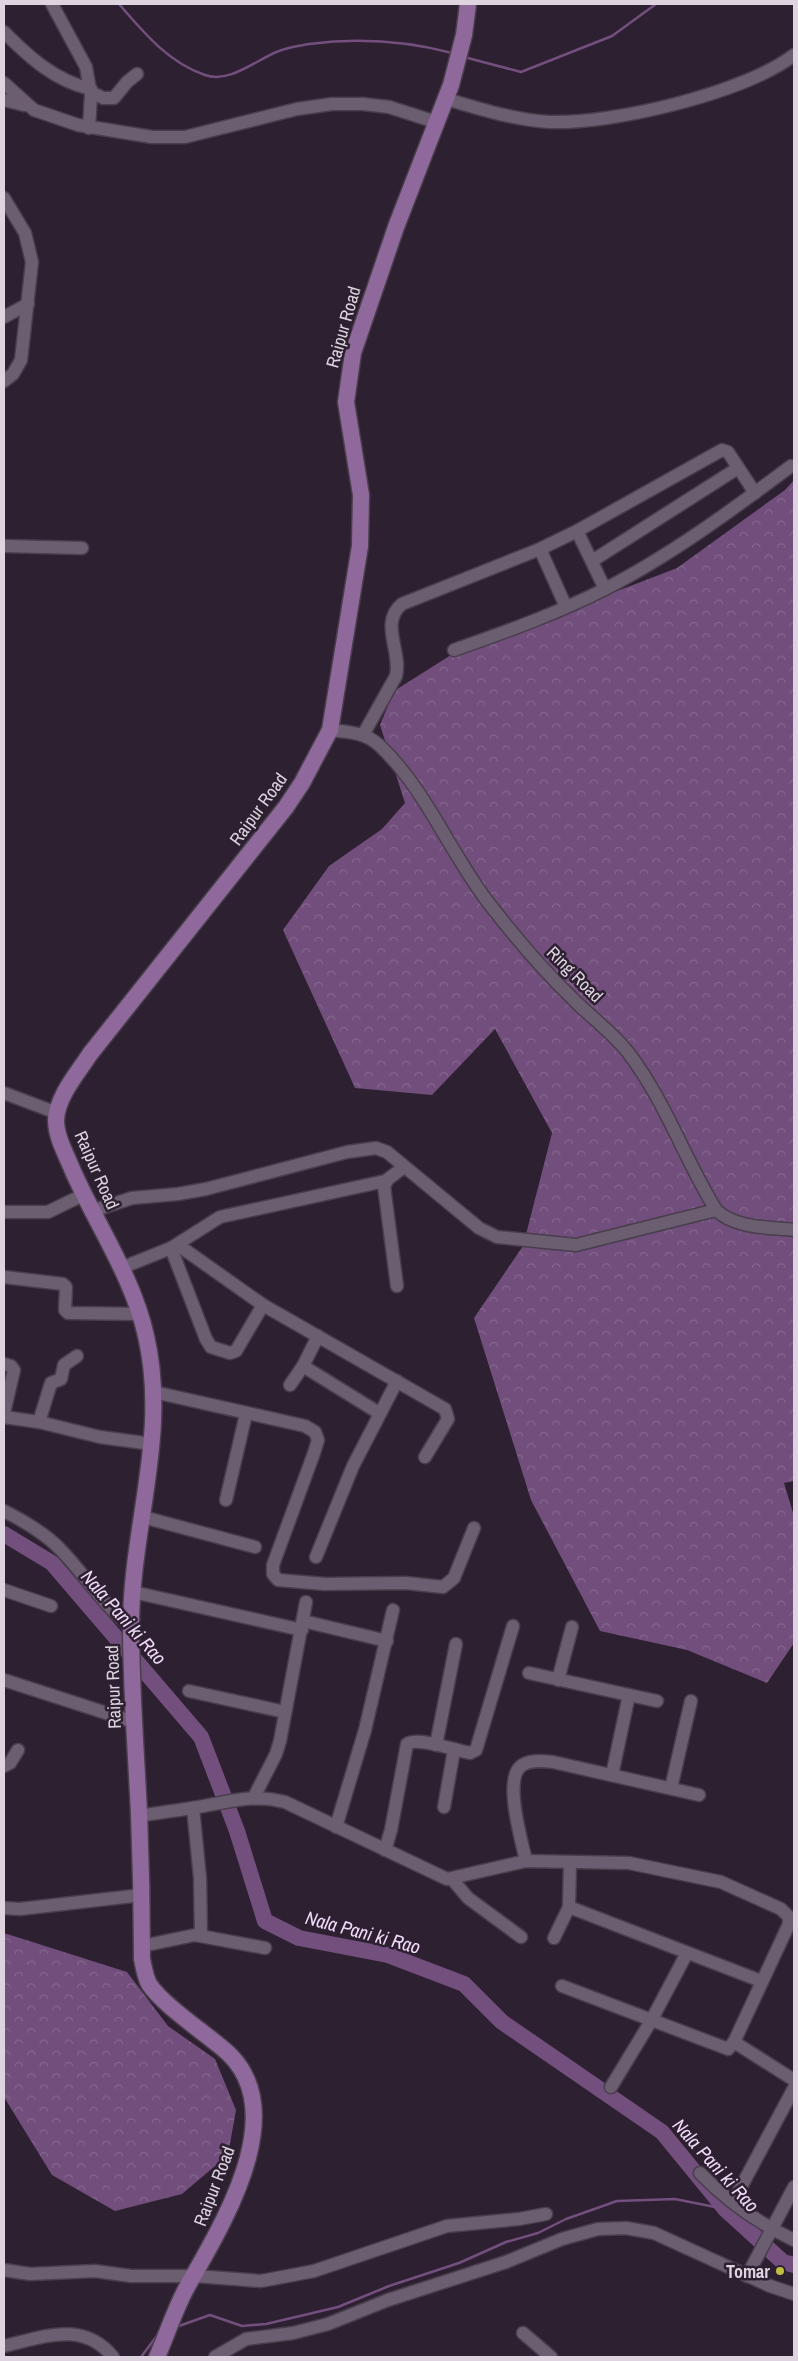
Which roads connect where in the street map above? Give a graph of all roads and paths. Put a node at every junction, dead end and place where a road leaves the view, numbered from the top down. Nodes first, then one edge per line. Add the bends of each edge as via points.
1 (52, 4) edge
2 (468, 4) edge
3 (4, 32) edge
4 (794, 55) edge
5 (137, 74) dead end
6 (4, 83) edge
7 (91, 90) junction
8 (449, 92) junction
9 (4, 100) edge
10 (26, 106) junction
11 (436, 122) junction
12 (89, 128) junction
13 (4, 198) edge
14 (28, 304) junction
15 (4, 317) edge
16 (4, 381) edge
17 (791, 466) dead end
18 (738, 468) junction
19 (755, 493) junction
20 (577, 531) junction
21 (4, 546) edge
22 (82, 548) dead end
23 (540, 549) junction
24 (592, 561) junction
25 (605, 588) junction
26 (566, 607) junction
27 (454, 650) dead end
28 (330, 730) junction
29 (363, 735) junction
30 (4, 1093) edge
31 (57, 1113) junction
32 (404, 1167) junction
33 (386, 1181) junction
34 (84, 1195) junction
35 (716, 1210) junction
36 (92, 1211) junction
37 (4, 1212) edge
38 (794, 1230) edge
39 (174, 1247) junction
40 (121, 1268) junction
41 (4, 1278) edge
42 (397, 1286) dead end
43 (263, 1305) junction
44 (140, 1314) junction
45 (318, 1336) junction
46 (77, 1356) dead end
47 (4, 1364) edge
48 (303, 1366) junction
49 (397, 1381) junction
50 (290, 1385) dead end
51 (154, 1392) junction
52 (4, 1413) edge
53 (379, 1413) junction
54 (246, 1414) junction
55 (4, 1417) edge
56 (39, 1422) junction
57 (152, 1444) junction
58 (425, 1457) dead end
59 (226, 1500) dead end
60 (4, 1511) edge
61 (143, 1517) junction
62 (474, 1528) dead end
63 (255, 1547) dead end
64 (316, 1557) dead end
65 (4, 1590) edge
66 (133, 1592) junction
67 (306, 1602) dead end
68 (51, 1606) dead end
69 (393, 1610) dead end
70 (302, 1626) junction
71 (513, 1626) dead end
72 (572, 1627) dead end
73 (131, 1631) junction
74 (386, 1641) junction
75 (456, 1644) dead end
76 (529, 1673) dead end
77 (4, 1680) edge
78 (558, 1680) junction
79 (189, 1691) dead end
80 (629, 1695) junction
81 (691, 1700) dead end
82 (657, 1701) dead end
83 (285, 1712) junction
84 (134, 1722) junction
85 (436, 1745) junction
86 (18, 1750) dead end
87 (454, 1750) junction
88 (4, 1766) edge
89 (612, 1775) junction
90 (671, 1788) junction
91 (699, 1795) dead end
92 (254, 1797) junction
93 (444, 1807) dead end
94 (193, 1808) junction
95 (139, 1816) junction
96 (336, 1827) junction
97 (385, 1850) junction
98 (526, 1862) junction
99 (570, 1863) junction
100 (452, 1879) junction
101 (142, 1895) junction
102 (569, 1907) junction
103 (4, 1908) edge
104 (201, 1936) junction
105 (522, 1937) dead end
106 (554, 1938) dead end
107 (142, 1946) junction
108 (265, 1948) dead end
109 (686, 1953) junction
110 (761, 1981) junction
111 (562, 1986) dead end
112 (652, 2021) junction
113 (734, 2042) junction
114 (794, 2080) edge
115 (611, 2087) dead end
116 (794, 2088) edge
117 (700, 2174) dead end
118 (794, 2187) edge
119 (733, 2202) junction
120 (546, 2214) dead end
121 (769, 2232) junction
122 (794, 2240) edge
123 (4, 2270) edge
124 (747, 2276) junction
125 (191, 2282) junction
126 (794, 2294) edge
127 (523, 2333) dead end
128 (4, 2346) edge
129 (113, 2357) edge
130 (157, 2357) edge
131 (215, 2357) edge
132 (551, 2357) edge

1 - 7 street via 86,67
2 - 8 main road, Raipur Road
3 - 7 street via 56,76
4 - 8 street via 768,72 724,90 641,111 578,122 523,120
5 - 7 street via 114,98 103,98
6 - 10 street
7 - 12 street
8 - 11 main road, Raipur Road
9 - 10 street
10 - 12 street
11 - 12 street via 389,107 348,104 297,109 185,137 152,137
11 - 28 main road, Raipur Road via 353,353 346,402 361,495 360,546
13 - 14 street via 25,233 31,253
14 - 15 street
14 - 16 street via 21,360 13,374
17 - 19 street
18 - 19 street
18 - 20 street via 728,452 722,450
18 - 24 street
19 - 25 street via 677,547
20 - 23 street
20 - 24 street
21 - 22 street
23 - 26 street
23 - 29 street via 396,609 391,623 398,667 396,676
24 - 25 street
25 - 26 street
26 - 27 street
28 - 29 street, Ring Road
28 - 31 main road, Raipur Road via 286,807 90,1054 65,1092
29 - 35 street, Ring Road via 381,747 410,783 485,899 509,929 550,977 630,1054 654,1092
30 - 31 street
31 - 34 main road, Raipur Road via 60,1137
32 - 33 street
32 - 35 street via 479,1228 497,1237 576,1245
32 - 36 street via 387,1152 366,1148 206,1189 132,1198
33 - 39 street via 227,1215 210,1222
33 - 42 street via 384,1190
34 - 36 main road, Raipur Road
34 - 37 street via 48,1212
35 - 38 street via 734,1221 753,1226
36 - 40 main road, Raipur Road
39 - 40 street
39 - 43 street
39 - 43 street via 206,1340 214,1349 230,1353 238,1349
40 - 44 main road, Raipur Road
41 - 44 street via 63,1284 68,1313
43 - 45 street
44 - 51 main road, Raipur Road
45 - 48 street
45 - 49 street
46 - 56 street via 64,1365 61,1379 51,1384
47 - 52 street via 14,1370
48 - 50 street
48 - 53 street
49 - 53 street
49 - 58 street via 448,1414
51 - 54 street
51 - 57 main road, Raipur Road
53 - 64 street via 353,1466
54 - 59 street
54 - 62 street via 305,1426 318,1436 276,1555 272,1571 278,1580 443,1587 454,1578
55 - 56 street
56 - 57 street via 100,1437
57 - 61 main road, Raipur Road
60 - 73 street via 54,1543
61 - 63 street
61 - 66 main road, Raipur Road
65 - 68 street
66 - 70 street
66 - 73 main road, Raipur Road
67 - 70 street
69 - 74 street
70 - 74 street
70 - 83 street
71 - 87 street via 478,1746 470,1753
72 - 78 street
73 - 84 main road, Raipur Road
74 - 96 street via 365,1730
75 - 85 street
76 - 78 street
77 - 84 street
78 - 80 street
79 - 83 street
80 - 82 street
80 - 89 street
81 - 90 street
83 - 92 street via 276,1754
84 - 95 main road, Raipur Road
85 - 87 street
85 - 97 street via 407,1744
86 - 88 street via 10,1763
87 - 93 street
89 - 90 street
89 - 98 street via 546,1762 529,1763 519,1768 514,1793
90 - 91 street
92 - 94 street
92 - 96 street via 285,1802
94 - 95 street
94 - 104 street via 200,1878
95 - 101 main road, Raipur Road
96 - 97 street
97 - 100 street
98 - 99 street
98 - 100 street
99 - 102 street
99 - 110 street via 628,1863 707,1878 738,1888 781,1909 787,1914 788,1924
100 - 105 street via 468,1898 505,1928
101 - 103 street
101 - 107 main road, Raipur Road
102 - 106 street
102 - 109 street
104 - 107 street
104 - 108 street
107 - 125 main road, Raipur Road via 144,1974 154,1991 230,2053 249,2081 252,2096 254,2119 243,2174 225,2221
109 - 110 street
109 - 112 street
110 - 113 street
111 - 112 street
112 - 113 street via 726,2050
112 - 115 street
113 - 114 street
116 - 119 street
117 - 119 street
118 - 121 street
119 - 121 street
120 - 125 street via 447,2226 288,2278
121 - 122 street
121 - 124 street
123 - 125 street via 30,2274 95,2271
124 - 126 street
124 - 131 street via 654,2233 626,2228 598,2229 388,2300 328,2324 293,2333 246,2339
125 - 130 main road, Raipur Road
127 - 132 street
128 - 129 street via 74,2334 99,2342

